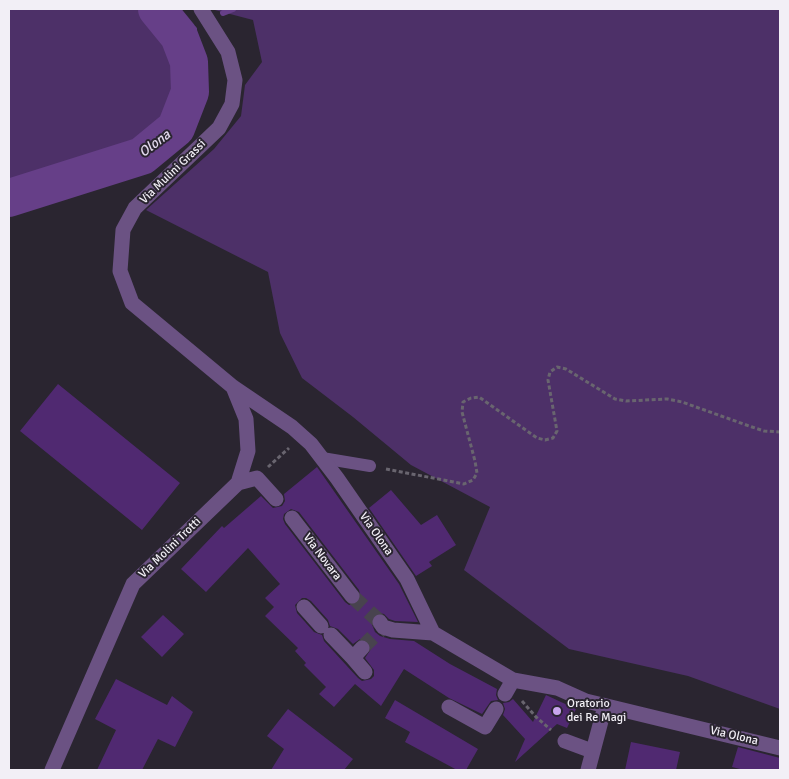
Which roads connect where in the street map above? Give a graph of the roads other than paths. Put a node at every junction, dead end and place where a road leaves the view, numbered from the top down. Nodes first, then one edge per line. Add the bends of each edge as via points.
1 (201, 9) edge
2 (232, 388) junction
3 (322, 458) junction
4 (370, 466) road end
5 (238, 482) junction
6 (276, 499) dead end
7 (292, 518) dead end
8 (352, 596) tunnel mouth
9 (304, 607) dead end
10 (381, 626) tunnel mouth
11 (433, 632) junction
12 (366, 672) dead end
13 (605, 706) junction
14 (449, 707) dead end
15 (496, 710) dead end
16 (565, 741) road end
17 (780, 748) edge
18 (592, 751) junction
19 (52, 770) edge
20 (588, 770) edge

1 - 2 street, Via Mulini Grassi via 228,52 235,80 232,104 219,128 135,208 123,230 120,271 132,303
2 - 3 street, Via Olona via 292,427
2 - 5 street, Via Molini Trotti via 246,419 248,451
3 - 4 lane
3 - 11 street, Via Olona via 407,579
5 - 6 street via 257,478
5 - 19 street, Via Molini Trotti via 133,584
7 - 8 street, Via Novara
9 - 12 street via 326,630 357,653
10 - 11 street
11 - 13 street, Via Olona via 509,688 557,688
13 - 17 street, Via Olona
13 - 18 street
14 - 15 street via 485,727
16 - 18 street
18 - 20 street

